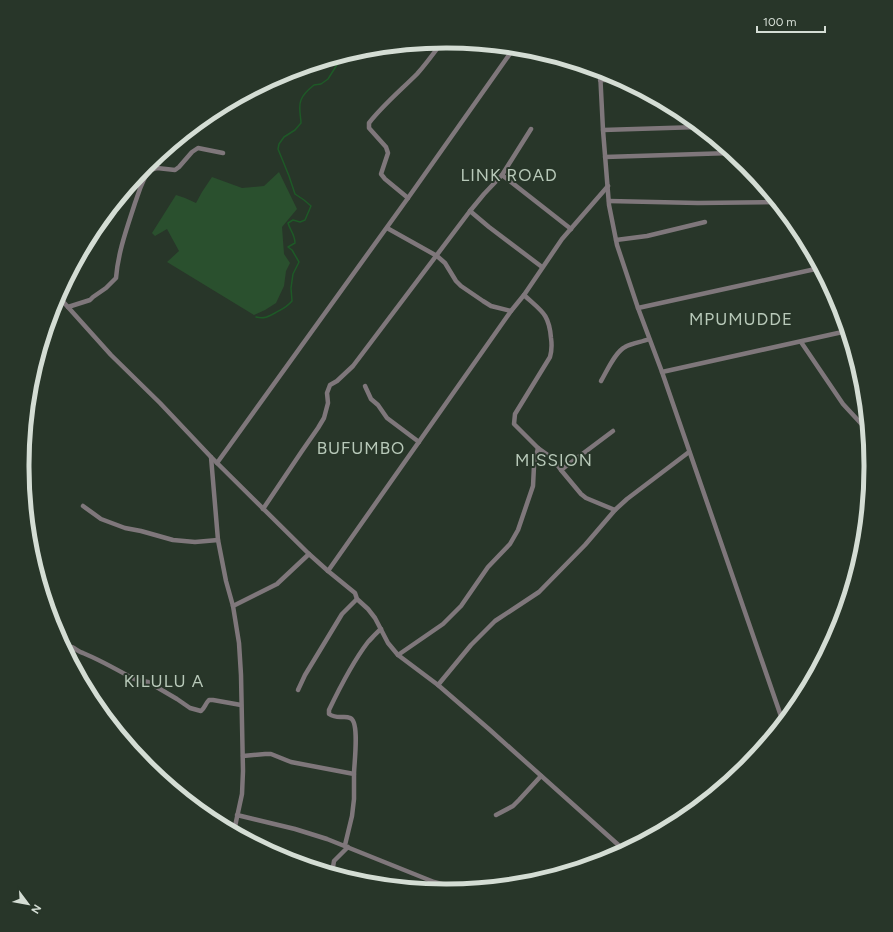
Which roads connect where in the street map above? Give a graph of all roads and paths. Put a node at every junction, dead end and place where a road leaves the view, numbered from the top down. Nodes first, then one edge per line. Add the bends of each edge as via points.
1 (437, 48) edge
2 (510, 54) edge
3 (600, 80) joint
4 (606, 80) edge
5 (690, 127) edge
6 (532, 129) dead end
7 (603, 130) junction
8 (223, 153) dead end
9 (723, 153) edge
10 (605, 157) junction
11 (153, 169) edge
12 (502, 175) junction
13 (144, 179) edge
14 (608, 186) junction
15 (408, 198) junction
16 (609, 201) junction
17 (770, 202) edge
18 (470, 211) junction
19 (705, 222) dead end
20 (387, 228) junction
21 (571, 229) junction
22 (616, 240) junction
23 (437, 256) junction
24 (542, 267) junction
25 (815, 269) edge
26 (524, 295) junction
27 (63, 301) edge
28 (68, 307) junction
29 (638, 308) junction
30 (511, 312) junction
31 (842, 332) edge
32 (649, 339) junction
33 (801, 342) junction
34 (662, 372) junction
35 (601, 381) dead end
36 (365, 386) dead end
37 (861, 424) edge
38 (613, 431) dead end
39 (419, 442) junction
40 (538, 448) junction
41 (689, 452) junction
42 (210, 457) junction
43 (217, 463) junction
44 (561, 470) junction
45 (83, 506) dead end
46 (263, 509) junction
47 (615, 510) junction
48 (218, 540) junction
49 (309, 554) junction
50 (328, 571) junction
51 (357, 599) junction
52 (233, 606) junction
53 (381, 629) junction
54 (72, 647) dead end
55 (398, 655) junction
56 (438, 685) junction
57 (298, 690) dead end
58 (241, 705) junction
59 (781, 716) edge
60 (243, 756) junction
61 (354, 774) junction
62 (541, 776) junction
63 (237, 815) junction
64 (496, 815) dead end
65 (235, 826) edge
66 (346, 846) junction
67 (619, 846) edge
68 (333, 867) edge
69 (441, 884) edge

1 - 15 street via 418,73 369,124 369,128 386,147 388,153 381,174
2 - 15 street
3 - 4 street
3 - 7 street
5 - 7 street
6 - 12 street
7 - 10 street
8 - 11 street via 198,148 175,170
9 - 10 street
10 - 14 street
12 - 18 street
12 - 21 street
13 - 28 street via 127,227 116,278 90,300
14 - 16 street
14 - 21 street
15 - 20 street
16 - 17 street
16 - 22 street
18 - 23 street
18 - 24 street
19 - 22 street via 647,236
20 - 23 street
20 - 43 street
21 - 24 street
22 - 29 street
23 - 30 street via 461,286 490,306
23 - 46 street via 353,366 338,382 330,385 324,418
24 - 26 street
25 - 29 street
26 - 30 street
26 - 40 street via 548,320 552,350 514,414 514,424
27 - 28 street
28 - 42 street
29 - 32 street
30 - 39 street
31 - 33 street
32 - 34 street
32 - 35 street via 620,350
33 - 34 street
33 - 37 street via 843,404
34 - 41 street
36 - 39 street via 387,418
38 - 44 street
39 - 50 street
40 - 44 street via 552,458
40 - 55 street via 533,486 518,530 510,544 488,567 461,606 443,624
41 - 47 street
41 - 59 street
42 - 43 street
42 - 48 street
43 - 46 street
44 - 47 street via 586,498
45 - 48 street via 101,519 125,528 173,540
46 - 49 street
47 - 56 street via 539,592 495,621
48 - 52 street
49 - 50 street
49 - 52 street via 277,584
50 - 51 street via 355,593
51 - 53 street via 368,609
51 - 57 street via 342,614
52 - 58 street via 239,643
53 - 55 street
53 - 61 street via 362,650 329,710 331,716 353,719 356,740
54 - 58 street via 137,680 153,684 190,708 200,711 209,700
55 - 56 street
56 - 62 street
58 - 60 street
60 - 61 street via 271,754 291,762
60 - 63 street via 242,794
61 - 66 street via 354,799
62 - 64 street via 513,806
62 - 67 street
63 - 65 street
63 - 66 street via 295,829
66 - 68 street via 334,861
66 - 69 street

